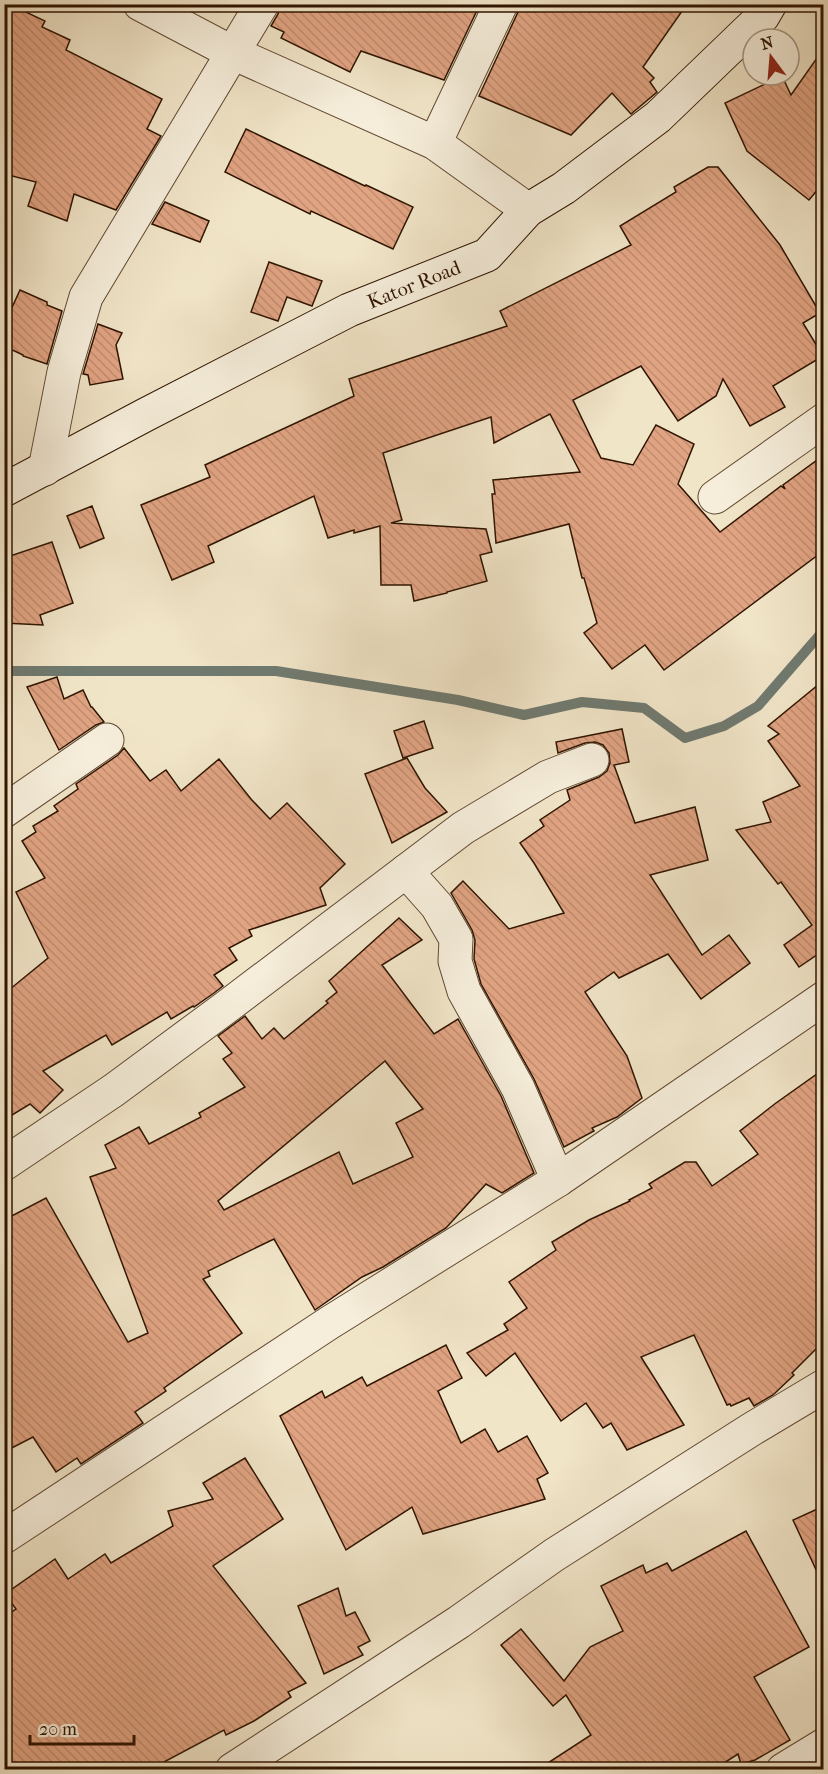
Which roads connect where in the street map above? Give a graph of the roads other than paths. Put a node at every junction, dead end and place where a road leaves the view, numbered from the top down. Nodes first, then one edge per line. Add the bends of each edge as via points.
1 (140, 4) edge
2 (262, 4) edge
3 (501, 4) edge
4 (770, 4) edge
5 (233, 53) junction
6 (435, 143) junction
7 (528, 210) junction
8 (824, 420) edge
9 (45, 469) junction
10 (4, 490) edge
11 (715, 497) dead end
12 (107, 740) dead end
13 (592, 760) dead end
14 (4, 812) edge
15 (406, 871) junction
16 (824, 998) edge
17 (4, 1164) edge
18 (558, 1180) junction
19 (824, 1386) edge
20 (4, 1537) edge
21 (824, 1745) edge
22 (232, 1770) edge
23 (783, 1770) edge

1 - 5 street
2 - 5 street
3 - 6 street
4 - 7 street, Kator Road via 763,16 658,117 564,188
5 - 6 street
5 - 9 street via 86,297 64,372
6 - 7 street
7 - 9 street, Kator Road via 487,255 349,310
8 - 11 street
9 - 10 street, Kator Road
12 - 14 street
13 - 15 street via 548,777 463,828
15 - 17 street via 114,1089
15 - 18 street via 437,906 456,939 455,961 464,991 518,1089
16 - 18 street
18 - 20 street via 329,1323
19 - 22 street via 554,1555
21 - 23 street

